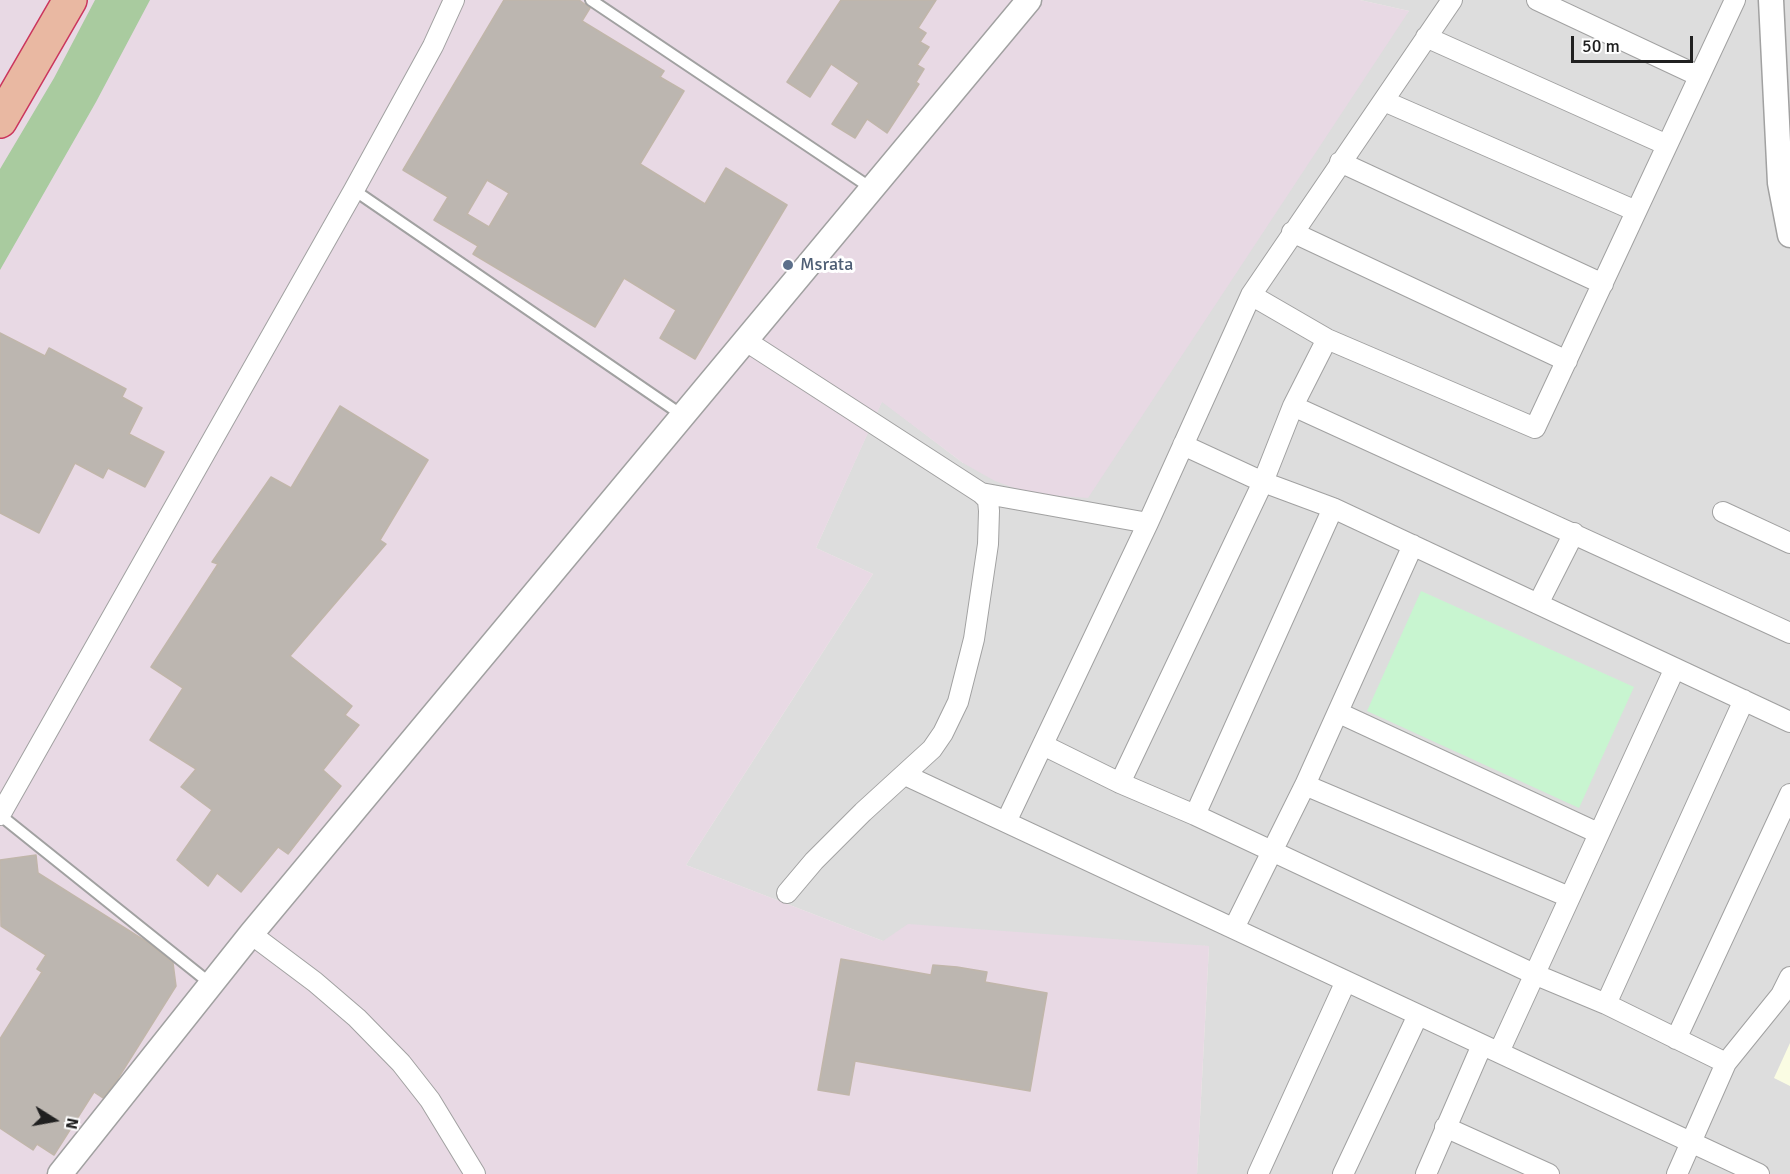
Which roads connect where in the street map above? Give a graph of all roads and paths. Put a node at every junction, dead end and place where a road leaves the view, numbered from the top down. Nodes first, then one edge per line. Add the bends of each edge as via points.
1 (44, 0) edge
2 (70, 0) edge
3 (454, 0) edge
4 (591, 0) edge
5 (1029, 0) edge
6 (1452, 0) edge
7 (1537, 0) edge
8 (1735, 0) edge
9 (1771, 0) edge
10 (1426, 37) junction
11 (1783, 69) edge
12 (1699, 76) junction
13 (0, 79) edge
14 (1384, 100) junction
15 (0, 121) edge
16 (1667, 146) junction
17 (1340, 162) junction
18 (871, 188) junction
19 (354, 190) junction
20 (1636, 211) junction
21 (1292, 232) junction
22 (1790, 235) edge
23 (1603, 284) junction
24 (1251, 294) junction
25 (1326, 339) junction
26 (746, 341) junction
27 (1567, 361) junction
28 (1293, 406) junction
29 (682, 416) junction
30 (1183, 445) junction
31 (1263, 482) junction
32 (981, 493) junction
33 (1333, 508) junction
34 (1723, 512) dead end
35 (1148, 523) junction
36 (1574, 533) junction
37 (1790, 543) edge
38 (1413, 545) junction
39 (1538, 604) junction
40 (1790, 633) edge
41 (1675, 668) junction
42 (1744, 700) junction
43 (1339, 713) junction
44 (1790, 722) edge
45 (1043, 745) junction
46 (905, 775) junction
47 (1120, 783) junction
48 (1305, 786) junction
49 (1790, 794) edge
50 (1195, 814) junction
51 (0, 815) edge
52 (1006, 822) junction
53 (1599, 832) junction
54 (1273, 851) junction
55 (787, 893) dead end
56 (1569, 897) junction
57 (1234, 928) junction
58 (251, 934) junction
59 (1534, 974) junction
60 (1790, 977) edge
61 (1346, 981) junction
62 (211, 984) junction
63 (1606, 1004) junction
64 (1418, 1015) junction
65 (1676, 1039) junction
66 (1490, 1049) junction
67 (1726, 1063) junction
68 (1445, 1127) junction
69 (1691, 1142) junction
70 (1514, 1167) edge
71 (474, 1173) edge
72 (60, 1174) edge
73 (1258, 1174) edge
74 (1343, 1174) edge
75 (1426, 1174) edge
76 (1549, 1174) edge
77 (1677, 1174) edge
78 (1759, 1174) edge

1 - 13 highway
2 - 15 highway
3 - 19 street via 434,46
4 - 18 lane
5 - 18 street
6 - 10 street
7 - 12 street
8 - 12 street
9 - 11 street
10 - 14 street
10 - 16 street
11 - 22 street via 1780,183
12 - 16 street
14 - 17 street
14 - 20 street
16 - 20 street
17 - 21 street
17 - 23 street
18 - 26 street
19 - 29 lane
19 - 51 street
20 - 23 street
21 - 24 street
21 - 27 street
23 - 27 street
24 - 25 street
24 - 30 street
25 - 27 street via 1535,428
25 - 28 street
26 - 29 street
26 - 32 street
28 - 31 street
28 - 36 street
29 - 58 street
30 - 31 street
30 - 35 street
31 - 33 street
31 - 47 street
32 - 35 street
32 - 46 street via 988,501 988,544 974,639 958,702 932,749
33 - 38 street
33 - 50 street
34 - 37 street
35 - 45 street
36 - 39 street
36 - 40 street
38 - 39 street
38 - 43 street
39 - 41 street
41 - 42 street
41 - 53 street
42 - 44 street
42 - 63 street
43 - 48 street
43 - 53 street
45 - 47 street
45 - 52 street
46 - 52 street
46 - 55 street via 863,812
47 - 50 street
48 - 54 street
48 - 56 street
49 - 65 street
50 - 54 street
51 - 62 lane
52 - 57 street
53 - 56 street
54 - 57 street
54 - 59 street
56 - 59 street
57 - 61 street
58 - 62 street
58 - 71 street via 324,989 401,1063 430,1100
59 - 63 street
59 - 66 street
60 - 67 street via 1781,995
61 - 64 street
61 - 73 street
62 - 72 street
63 - 65 street
64 - 66 street
64 - 74 street
65 - 67 street
66 - 68 street
66 - 69 street
67 - 69 street
68 - 70 street
68 - 75 street
69 - 77 street
69 - 78 street
70 - 76 street

